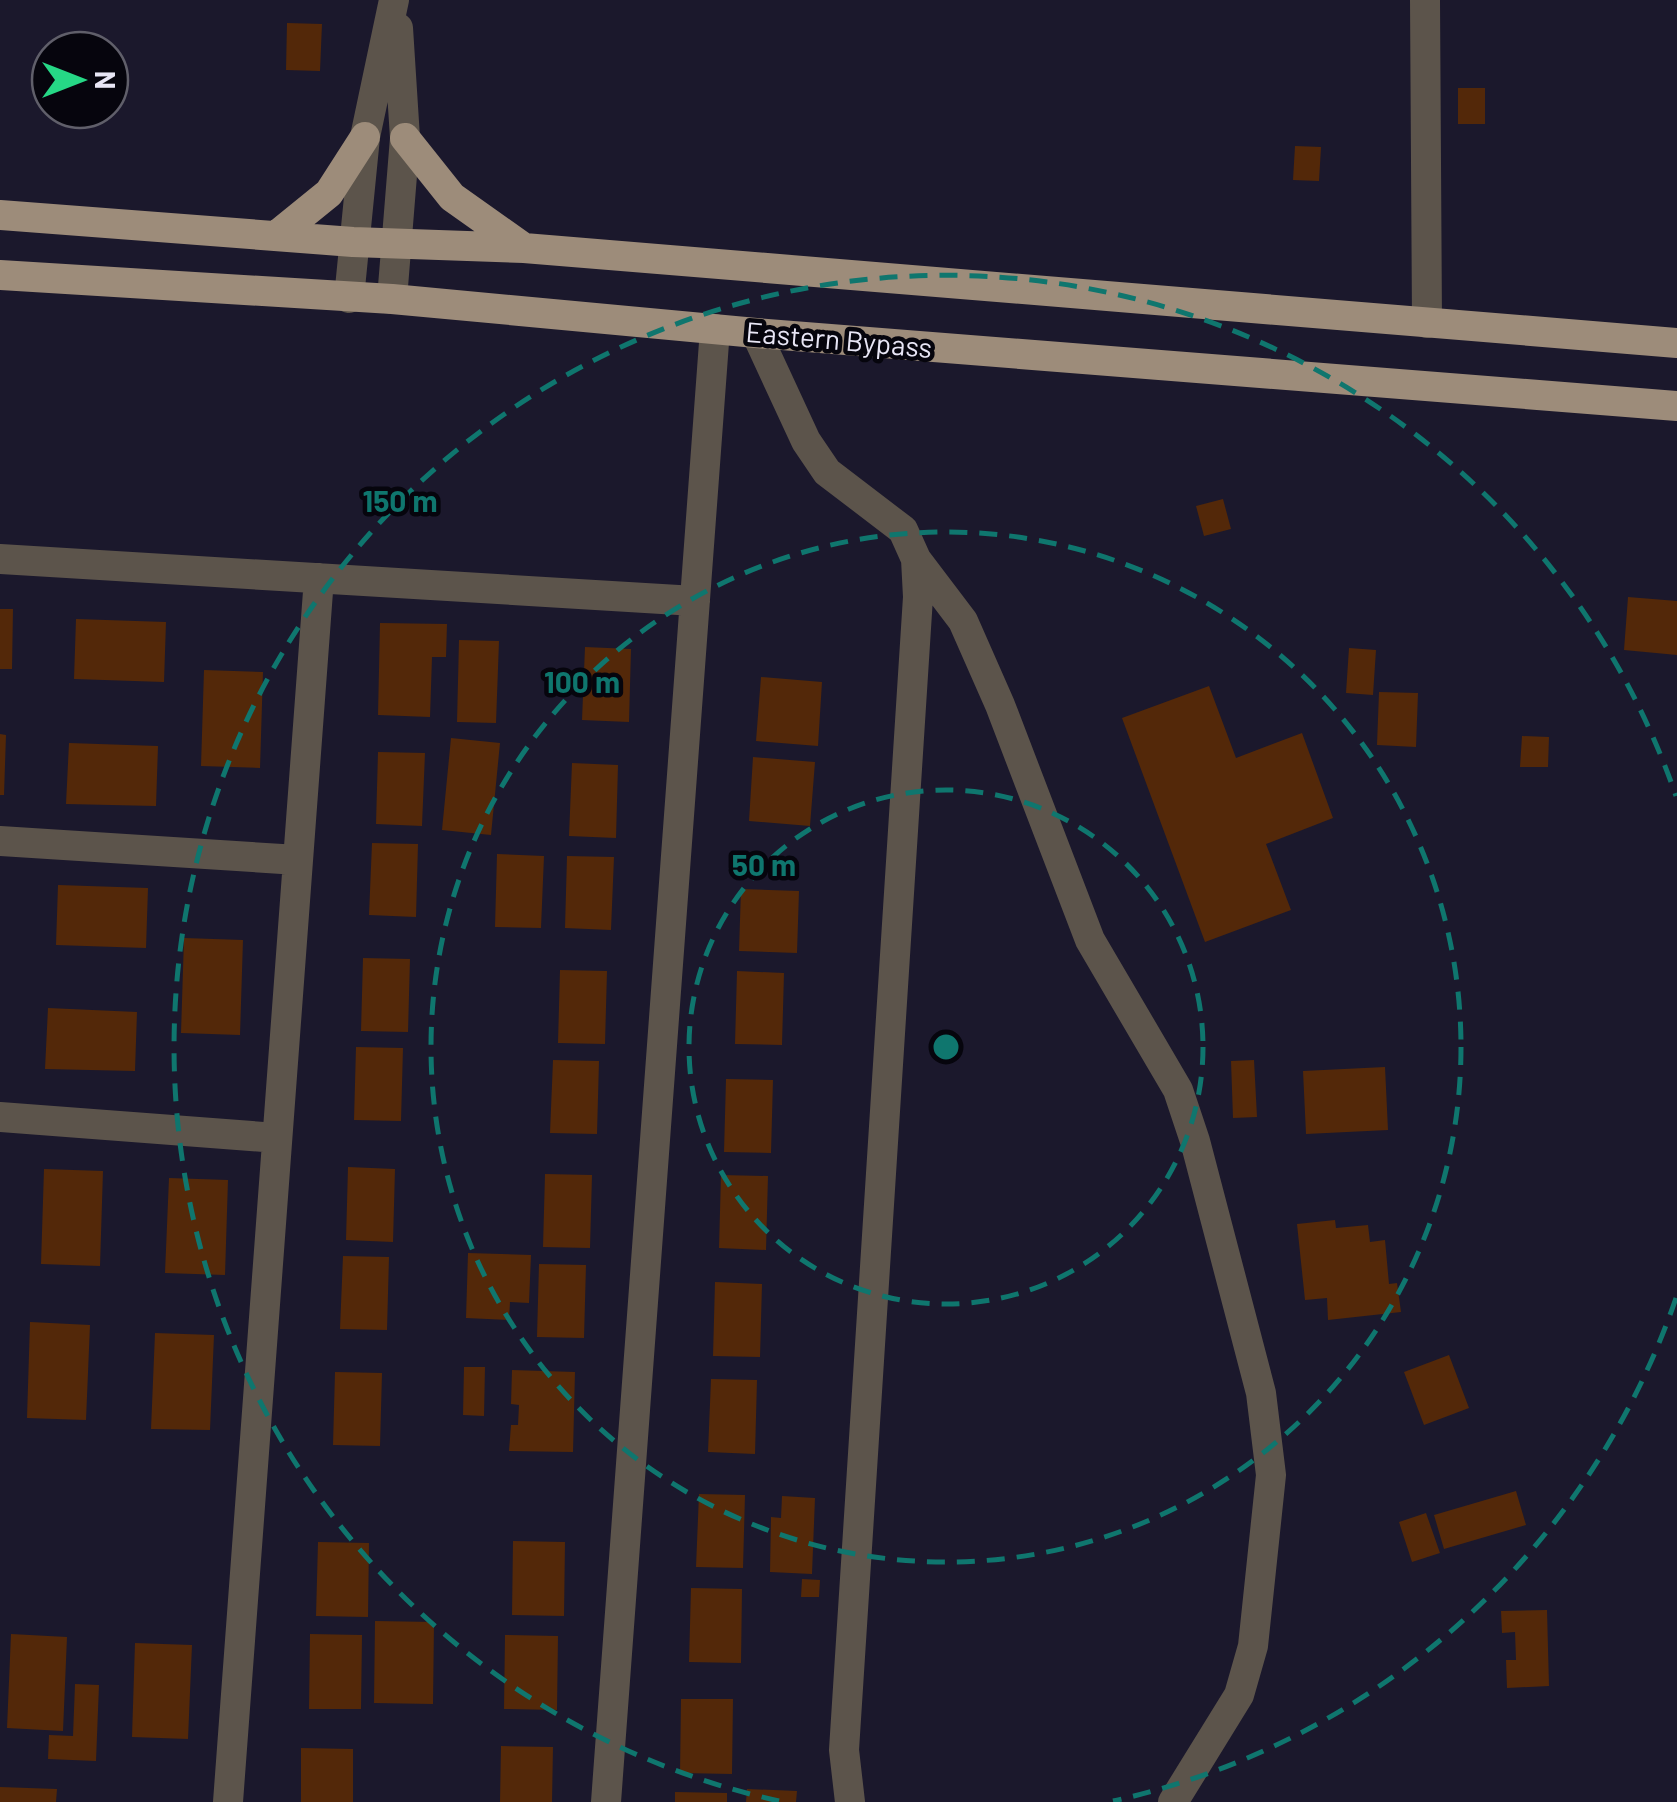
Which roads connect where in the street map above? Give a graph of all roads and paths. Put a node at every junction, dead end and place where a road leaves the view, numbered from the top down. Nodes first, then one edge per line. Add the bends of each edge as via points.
1 (395, 0) edge
2 (1425, 0) edge
3 (365, 136) junction
4 (405, 138) junction
5 (0, 215) edge
6 (276, 236) junction
7 (354, 242) junction
8 (395, 244) junction
9 (524, 248) junction
10 (0, 275) edge
11 (350, 298) junction
12 (392, 299) junction
13 (1427, 322) junction
14 (715, 329) junction
15 (756, 333) junction
16 (1677, 344) edge
17 (1677, 406) edge
18 (0, 559) edge
19 (916, 559) junction
20 (319, 578) junction
21 (695, 601) junction
22 (0, 841) edge
23 (298, 860) junction
24 (0, 1117) edge
25 (277, 1138) junction
26 (228, 1802) edge
27 (606, 1802) edge
28 (850, 1802) edge
29 (1173, 1802) edge

1 - 3 street
1 - 4 street
2 - 13 street
3 - 6 main road via 329,193
3 - 7 street
4 - 8 street
4 - 9 main road via 452,197
5 - 6 main road
6 - 7 main road
7 - 8 main road
7 - 11 street
8 - 9 main road
8 - 12 street
9 - 13 main road
10 - 11 main road, Eastern Bypass
11 - 12 main road, Eastern Bypass
12 - 14 main road, Eastern Bypass
13 - 16 main road
14 - 15 main road, Eastern Bypass
14 - 21 street
15 - 17 main road, Eastern Bypass
15 - 19 street via 827,472 903,530
18 - 20 street
19 - 28 street via 844,1750
19 - 29 street via 963,621 1090,940 1178,1090 1261,1393 1271,1475 1253,1646 1239,1695
20 - 21 street
20 - 23 street
21 - 27 street
22 - 23 street
23 - 25 street
24 - 25 street
25 - 26 street

